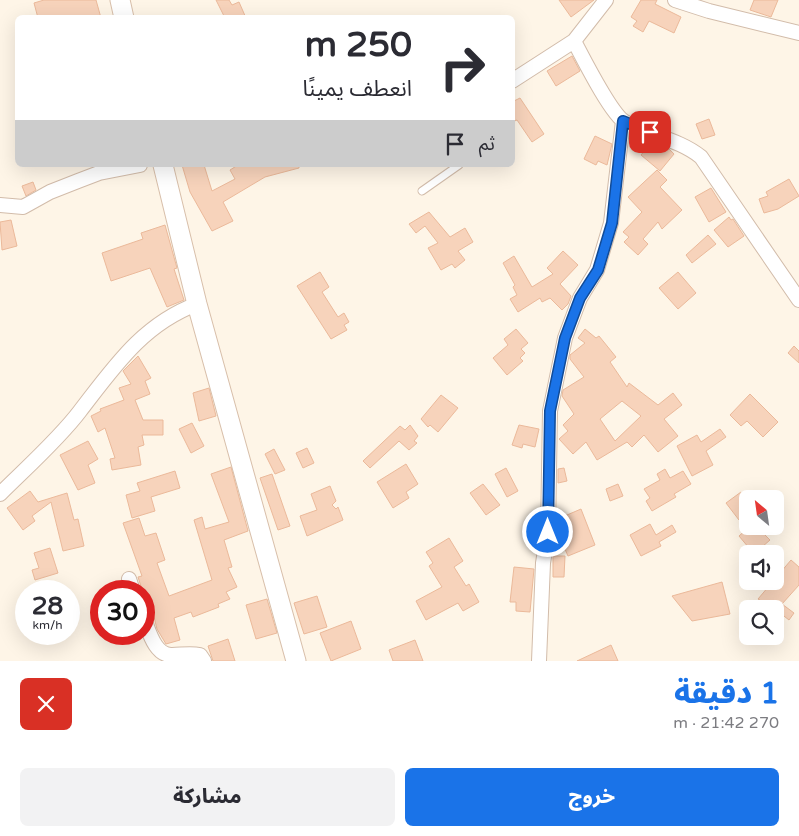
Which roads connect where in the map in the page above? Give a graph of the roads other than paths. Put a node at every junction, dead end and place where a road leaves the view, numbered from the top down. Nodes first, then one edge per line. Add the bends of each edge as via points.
1 (120, 0) edge
2 (606, 0) edge
3 (675, 0) edge
4 (123, 15) edge
5 (799, 33) edge
6 (574, 41) junction
7 (515, 79) edge
8 (623, 121) junction
9 (130, 167) edge
10 (163, 167) edge
11 (456, 167) edge
12 (422, 191) dead end
13 (0, 205) edge
14 (799, 300) edge
15 (197, 304) junction
16 (0, 494) edge
17 (155, 644) edge
18 (204, 661) edge
19 (296, 661) edge
20 (539, 661) edge

1 - 4 main road
2 - 6 street
3 - 5 street
6 - 7 street
6 - 8 street
8 - 14 street via 680,144 701,157
8 - 20 street via 612,223 598,270 580,298 565,338 550,411 548,532 542,563
9 - 13 street via 99,173 50,192 23,207
10 - 15 main road
11 - 12 lane
15 - 16 street via 178,311 155,326 98,384 80,412
15 - 19 main road
17 - 18 street via 169,656 187,653 200,655

